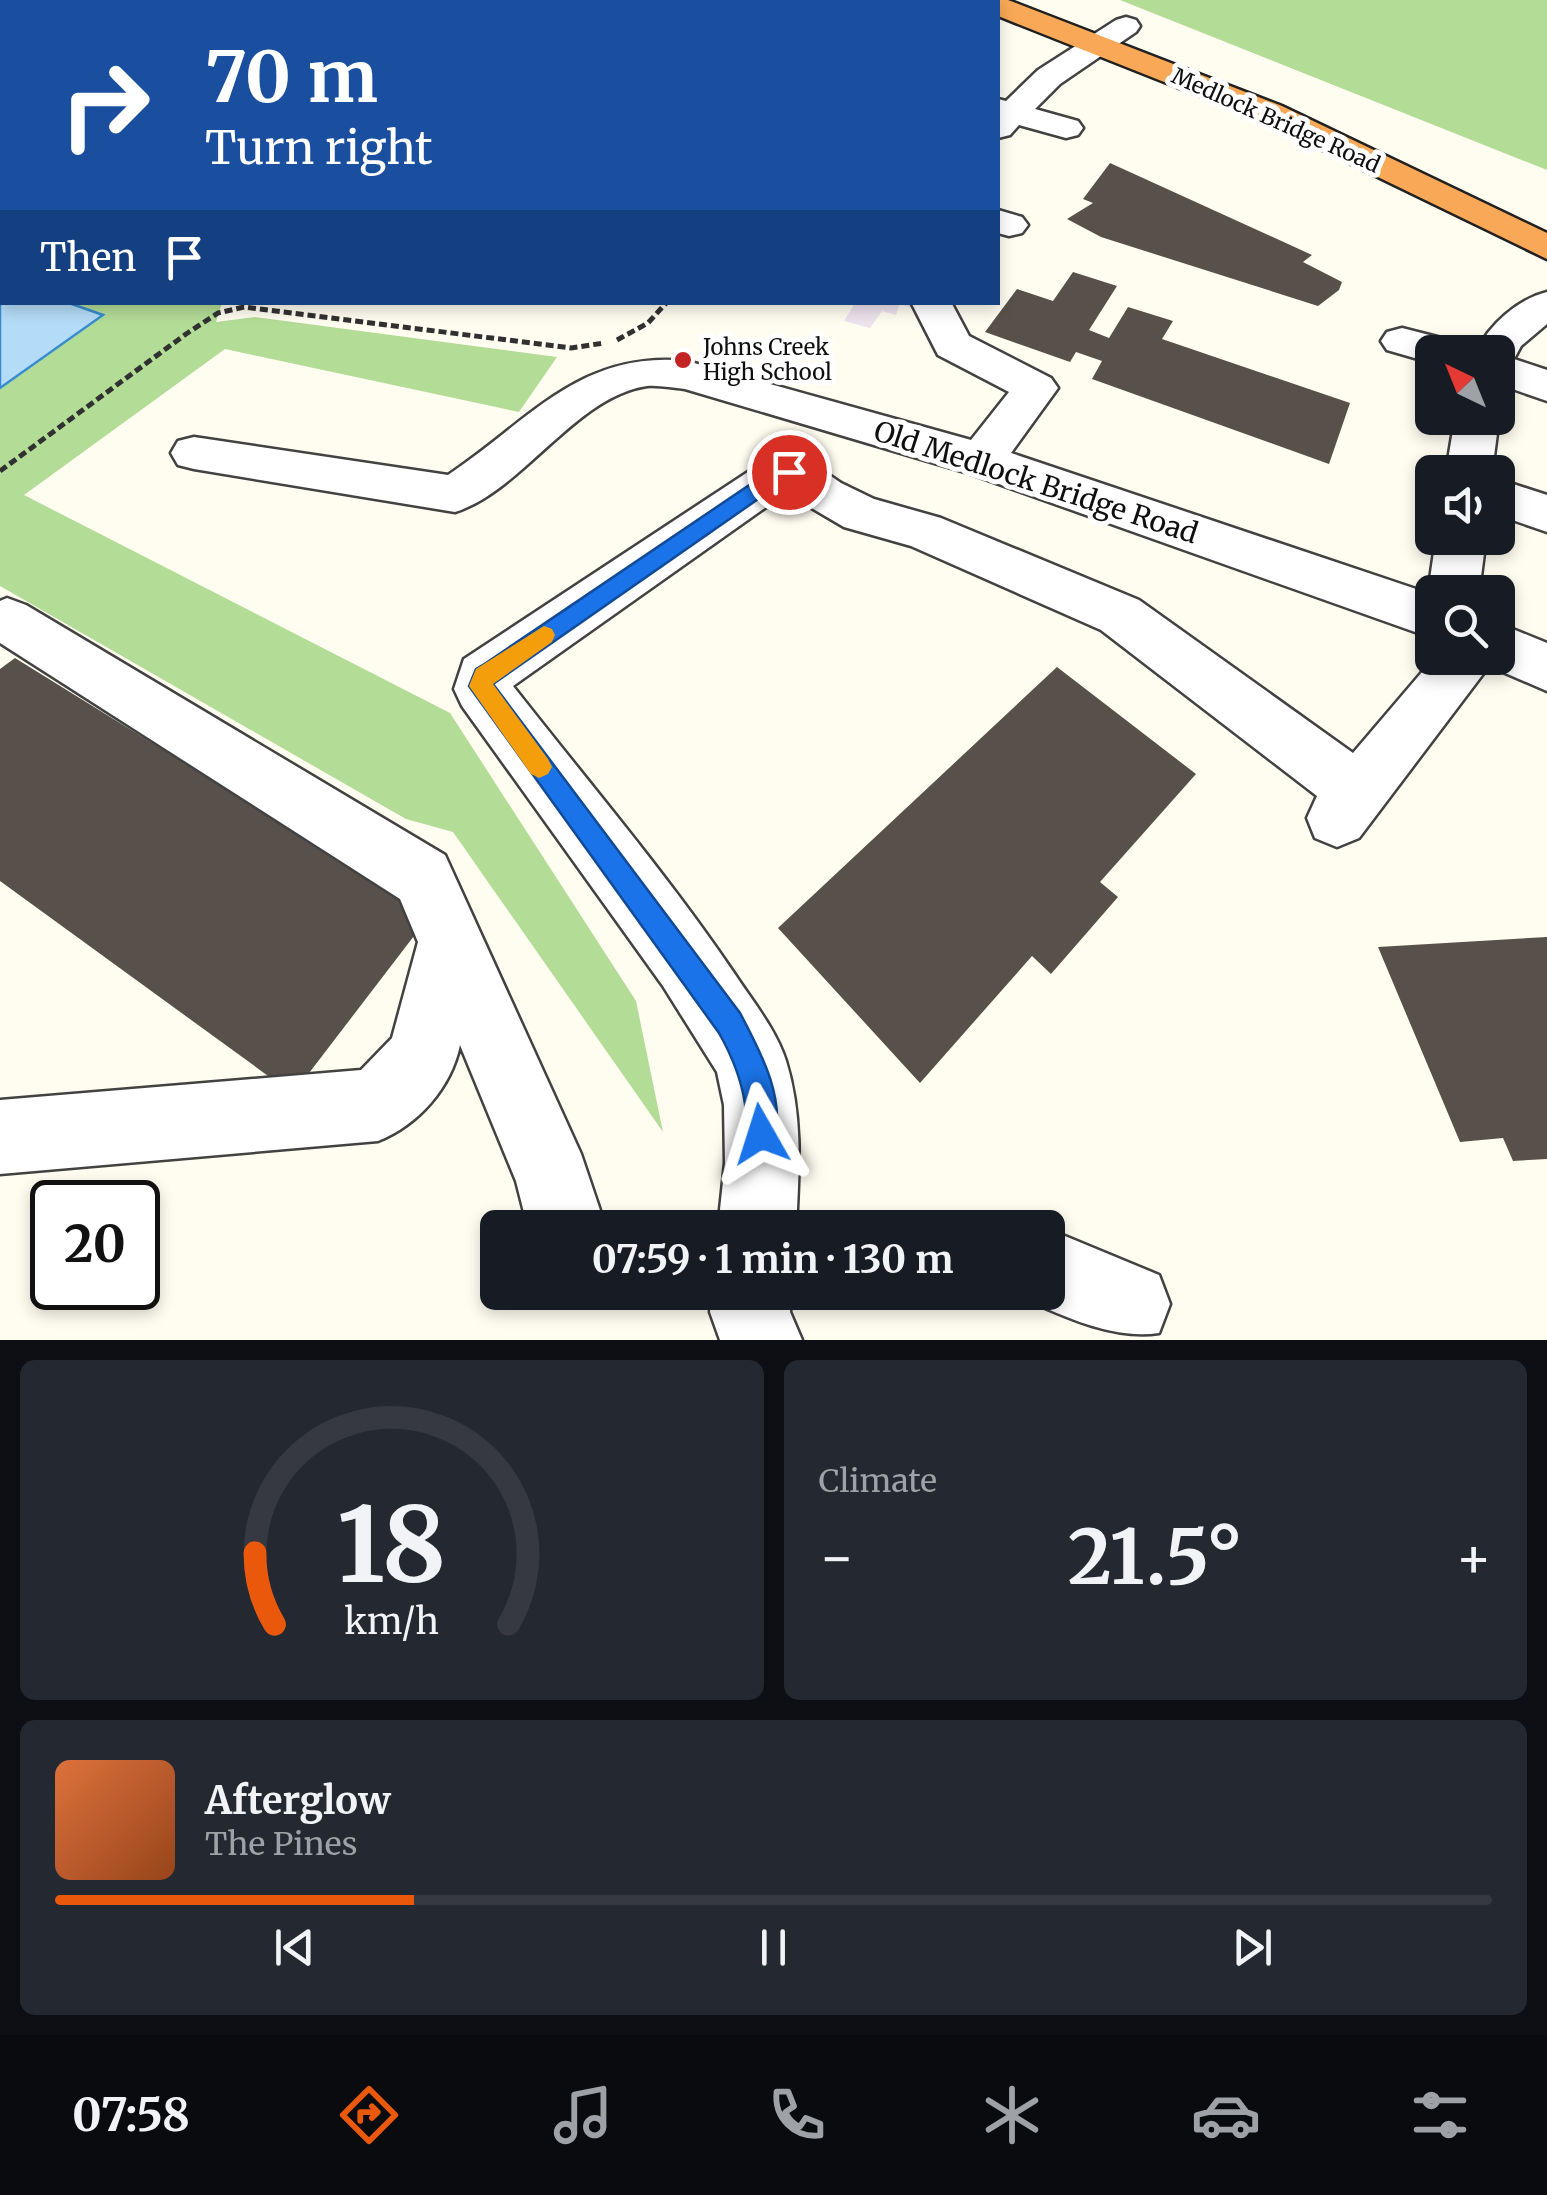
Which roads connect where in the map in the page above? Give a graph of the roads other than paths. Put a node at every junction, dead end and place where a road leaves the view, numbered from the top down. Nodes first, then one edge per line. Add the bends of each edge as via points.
1 (1057, 0) edge
2 (1000, 7) edge
3 (1126, 26) junction
4 (1097, 45) junction
5 (1316, 100) dead end
6 (1003, 116) edge
7 (1066, 128) dead end
8 (1547, 248) edge
9 (1547, 304) edge
10 (933, 305) edge
11 (1508, 335) edge
12 (1515, 375) edge
13 (1547, 386) edge
14 (194, 453) dead end
15 (980, 460) junction
16 (1515, 504) edge
17 (1547, 514) edge
18 (1415, 610) edge
19 (7, 620) dead end
20 (1515, 654) edge
21 (1547, 668) edge
22 (1452, 675) edge
23 (450, 944) junction
24 (0, 1137) edge
25 (562, 1210) edge
26 (758, 1210) edge
27 (1065, 1276) edge
28 (1130, 1304) dead end

1 - 3 highway, Medlock Bridge Road
2 - 4 highway, Medlock Bridge Road
3 - 4 street
3 - 5 highway, Medlock Bridge Road
4 - 6 street
4 - 8 highway, Medlock Bridge Road via 1272,113
6 - 7 street
9 - 11 street
10 - 15 street via 953,345 1036,388
12 - 13 street
14 - 15 street, Old Medlock Bridge Road via 454,494 599,388 643,372 687,375
15 - 18 street, Old Medlock Bridge Road
16 - 17 street
19 - 23 street via 424,877
20 - 21 street
22 - 26 street via 1347,806 1120,615 924,531 861,514 789,472 484,676 482,690 687,962 750,1060 760,1105
23 - 24 street via 422,1058 378,1105
23 - 25 street
27 - 28 street

